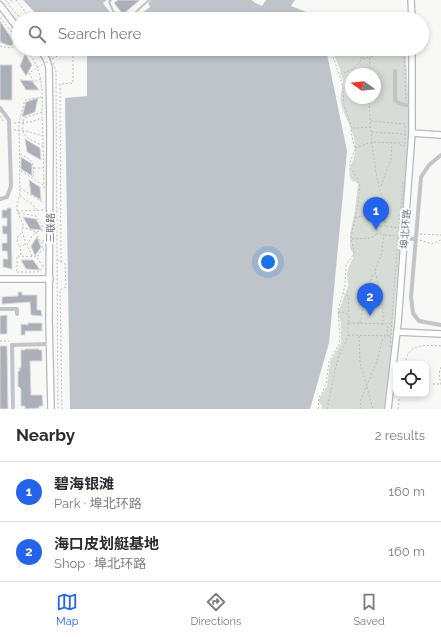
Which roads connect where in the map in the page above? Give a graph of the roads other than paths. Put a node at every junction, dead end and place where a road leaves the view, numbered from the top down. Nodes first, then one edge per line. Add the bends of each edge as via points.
1 (111, 0) edge
2 (149, 0) edge
3 (242, 0) edge
4 (250, 0) edge
5 (412, 0) edge
6 (0, 5) edge
7 (257, 6) junction
8 (114, 12) edge
9 (136, 12) edge
10 (301, 12) edge
11 (412, 12) edge
12 (12, 21) edge
13 (44, 56) edge
14 (411, 56) edge
15 (395, 71) dead end
16 (409, 106) junction
17 (0, 108) edge
18 (412, 133) junction
19 (441, 136) edge
20 (441, 155) edge
21 (0, 199) edge
22 (405, 238) junction
23 (416, 239) junction
24 (0, 279) edge
25 (50, 279) junction
26 (0, 309) edge
27 (17, 314) dead end
28 (441, 325) edge
29 (398, 332) junction
30 (441, 334) edge
31 (50, 344) junction
32 (13, 409) edge
33 (51, 409) edge
34 (388, 409) edge

1 - 8 lane via 110,6
2 - 9 lane
3 - 7 lane
4 - 7 lane
5 - 11 main road
6 - 12 main road
7 - 10 lane
13 - 25 main road, 三联路 via 49,68
14 - 16 main road, 埠北环路
15 - 16 street via 395,100
16 - 18 main road, 埠北环路
17 - 21 street via 9,120 11,186 7,197
18 - 19 main road
18 - 22 main road, 埠北环路 via 409,146
20 - 23 street via 429,165 421,178
22 - 23 street
22 - 29 main road, 埠北环路
23 - 28 street via 411,297 413,313 419,321
24 - 25 main road
25 - 31 main road, 三联路
26 - 27 street via 17,309
29 - 30 main road
29 - 34 main road, 埠北环路
31 - 32 street via 12,345
31 - 33 main road, 三联路

